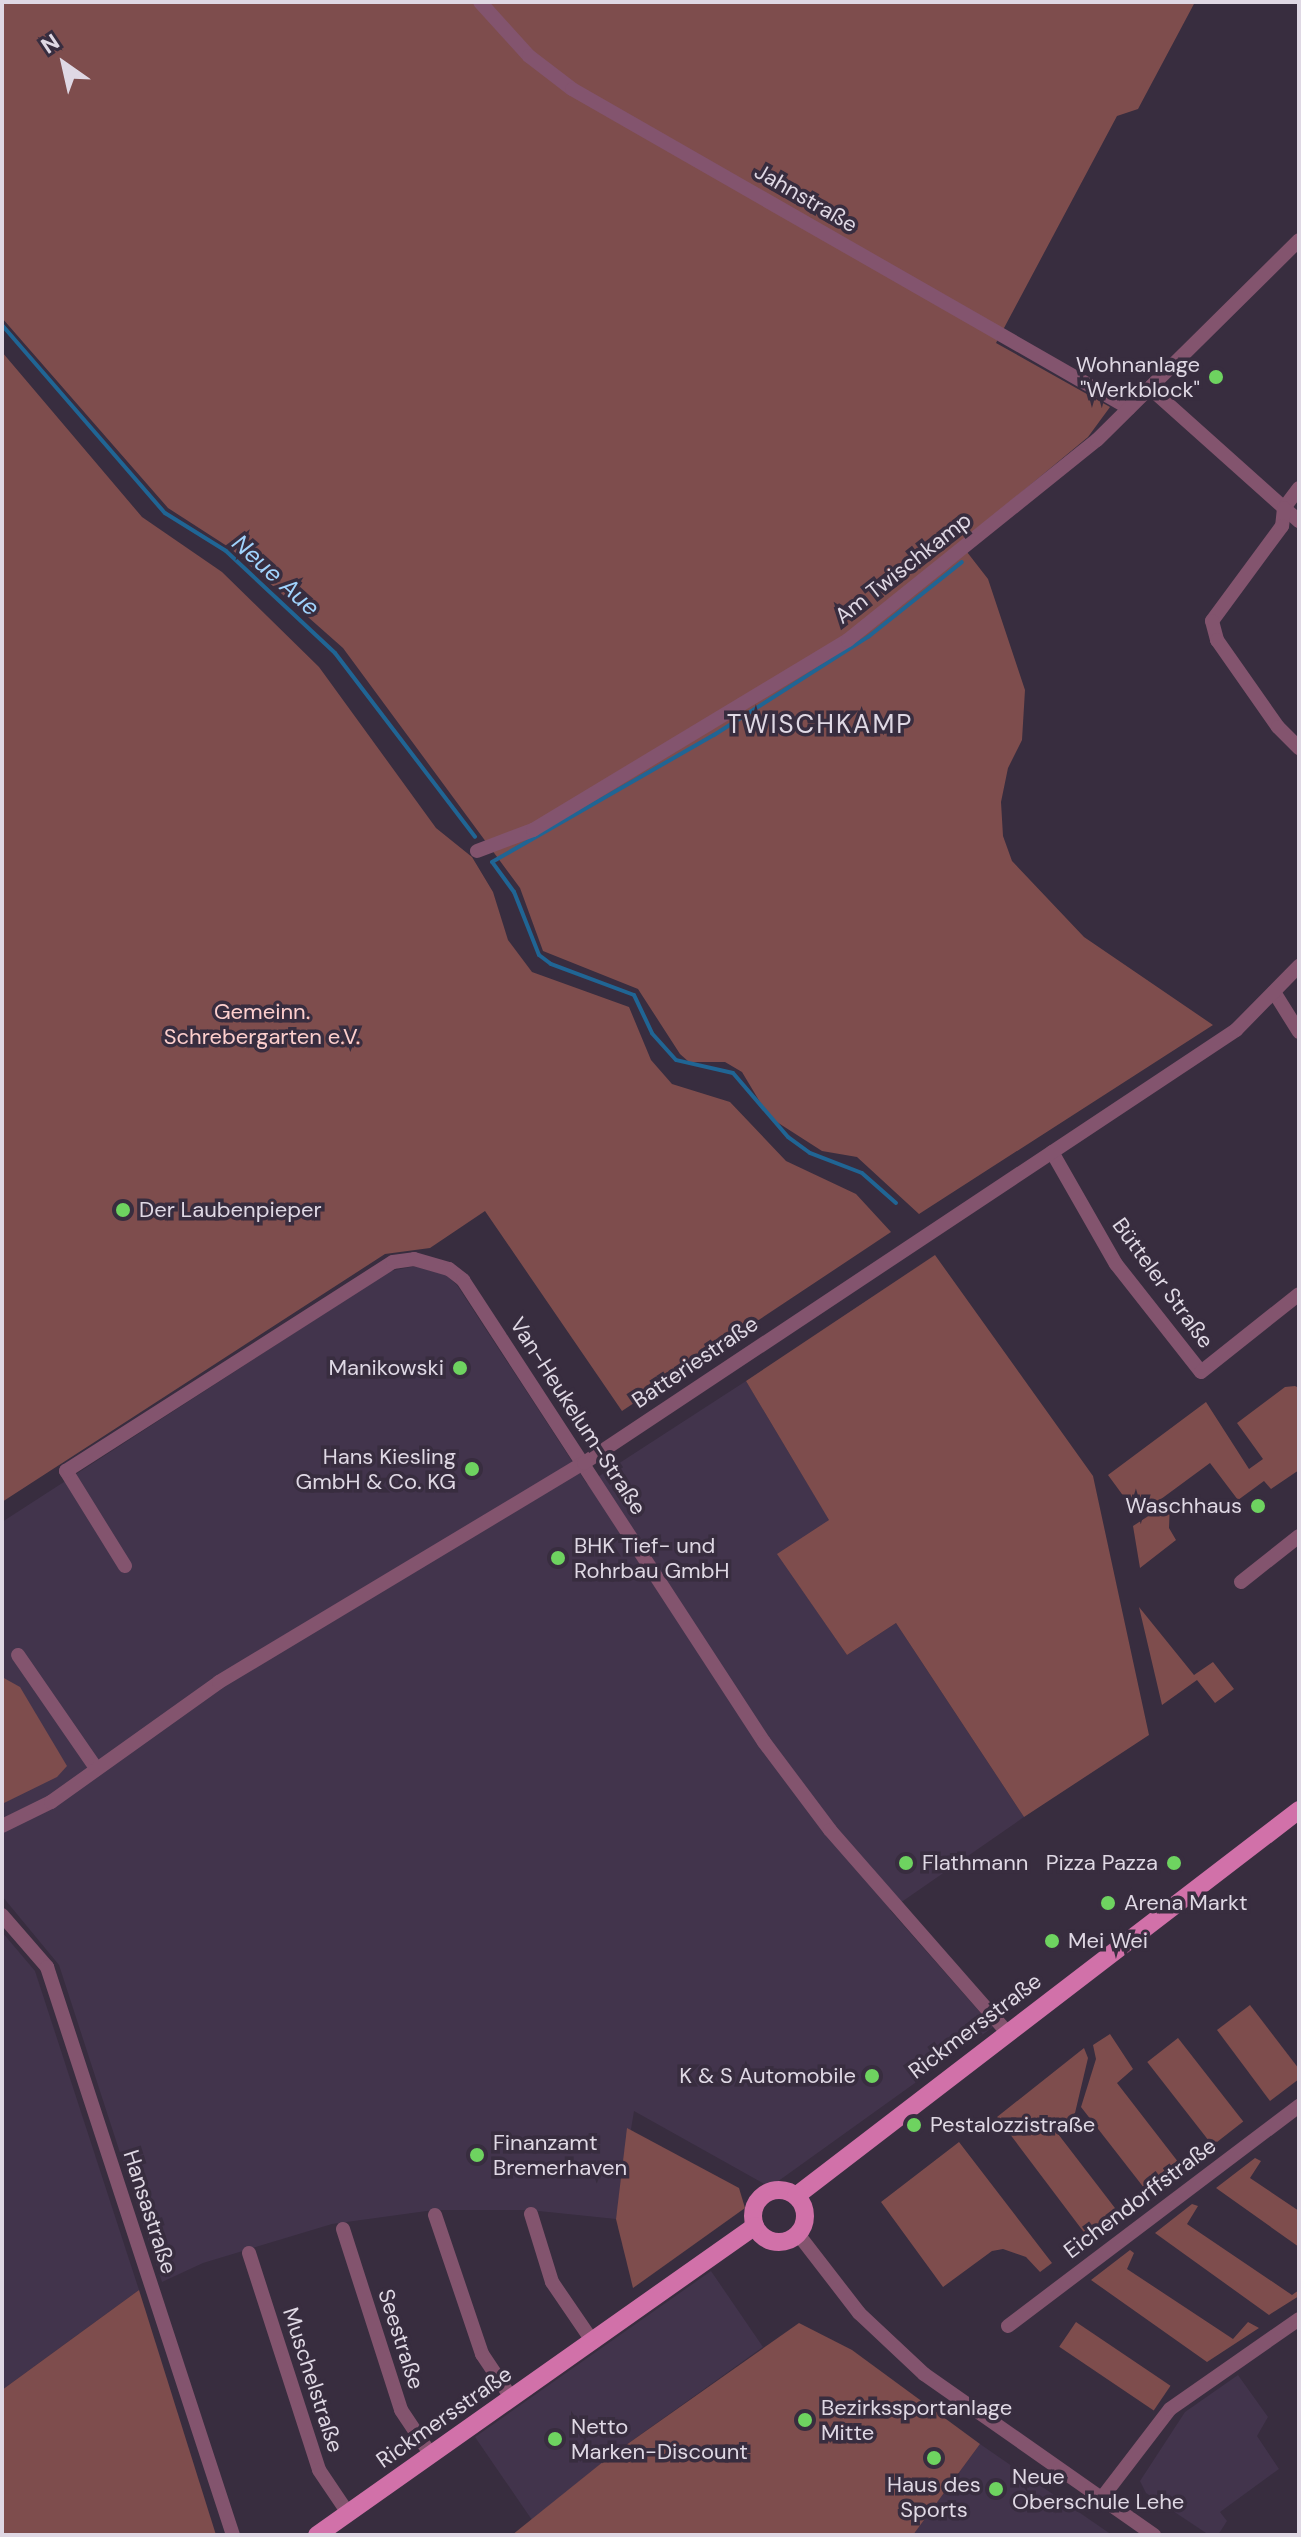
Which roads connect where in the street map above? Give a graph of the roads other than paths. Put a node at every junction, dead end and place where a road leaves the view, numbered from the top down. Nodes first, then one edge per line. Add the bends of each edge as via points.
1 (480, 2) edge
2 (1297, 248) edge
3 (1150, 388) junction
4 (1129, 408) junction
5 (1299, 488) edge
6 (1284, 508) junction
7 (1299, 521) edge
8 (1299, 748) edge
9 (477, 851) dead end
10 (1299, 966) edge
11 (1274, 992) junction
12 (1299, 1032) edge
13 (1052, 1152) junction
14 (1299, 1294) edge
15 (584, 1463) junction
16 (1299, 1536) edge
17 (125, 1566) dead end
18 (1241, 1582) dead end
19 (18, 1655) dead end
20 (96, 1768) junction
21 (1299, 1810) edge
22 (2, 1826) edge
23 (2, 1915) edge
24 (1007, 2032) junction
25 (1299, 2106) edge
26 (796, 2196) junction
27 (531, 2214) dead end
28 (435, 2215) dead end
29 (755, 2226) junction
30 (343, 2229) dead end
31 (798, 2234) junction
32 (249, 2253) dead end
33 (1299, 2319) edge
34 (1008, 2326) dead end
35 (593, 2342) junction
36 (512, 2399) junction
37 (431, 2455) junction
38 (1101, 2499) junction
39 (348, 2513) junction
40 (233, 2535) edge
41 (317, 2535) edge
42 (1154, 2535) edge

1 - 4 street, Jahnstraße via 529,56 572,89
2 - 3 street, Am Twischkamp
3 - 4 street, Am Twischkamp
3 - 6 street
4 - 9 street, Am Twischkamp via 1097,440 848,640 533,830
5 - 6 street
6 - 7 street
6 - 8 street via 1282,526 1212,621 1217,640 1278,727
10 - 11 street, Batteriestraße
11 - 12 street
11 - 13 street, Batteriestraße via 1236,1030
13 - 14 street, Bütteler Straße via 1116,1264 1201,1372
13 - 15 street, Batteriestraße
15 - 17 street, Van-Heukelum-Straße via 463,1280 434,1262 403,1259 66,1471
15 - 20 street, Batteriestraße via 219,1682
15 - 24 street, Van-Heukelum-Straße via 705,1658 773,1754 830,1830
16 - 18 street
19 - 20 street
20 - 22 street, Batteriestraße via 51,1802
21 - 24 main road, Rickmersstraße
23 - 40 street, Hansastraße via 47,1967
24 - 26 main road, Rickmersstraße
25 - 34 street, Eichendorffstraße
26 - 29 main road via 779,2190 763,2196 754,2208
26 - 31 main road via 805,2215
27 - 35 street via 552,2282
28 - 36 street via 482,2354
29 - 31 main road via 775,2241
29 - 35 main road, Rickmersstraße
30 - 37 street, Seestraße via 401,2410
31 - 38 street via 859,2313 895,2349
32 - 39 street, Muschelstraße via 319,2470
33 - 38 street via 1170,2409
35 - 36 main road, Rickmersstraße
36 - 37 main road, Rickmersstraße
37 - 39 main road, Rickmersstraße
38 - 42 street
39 - 41 main road, Rickmersstraße

